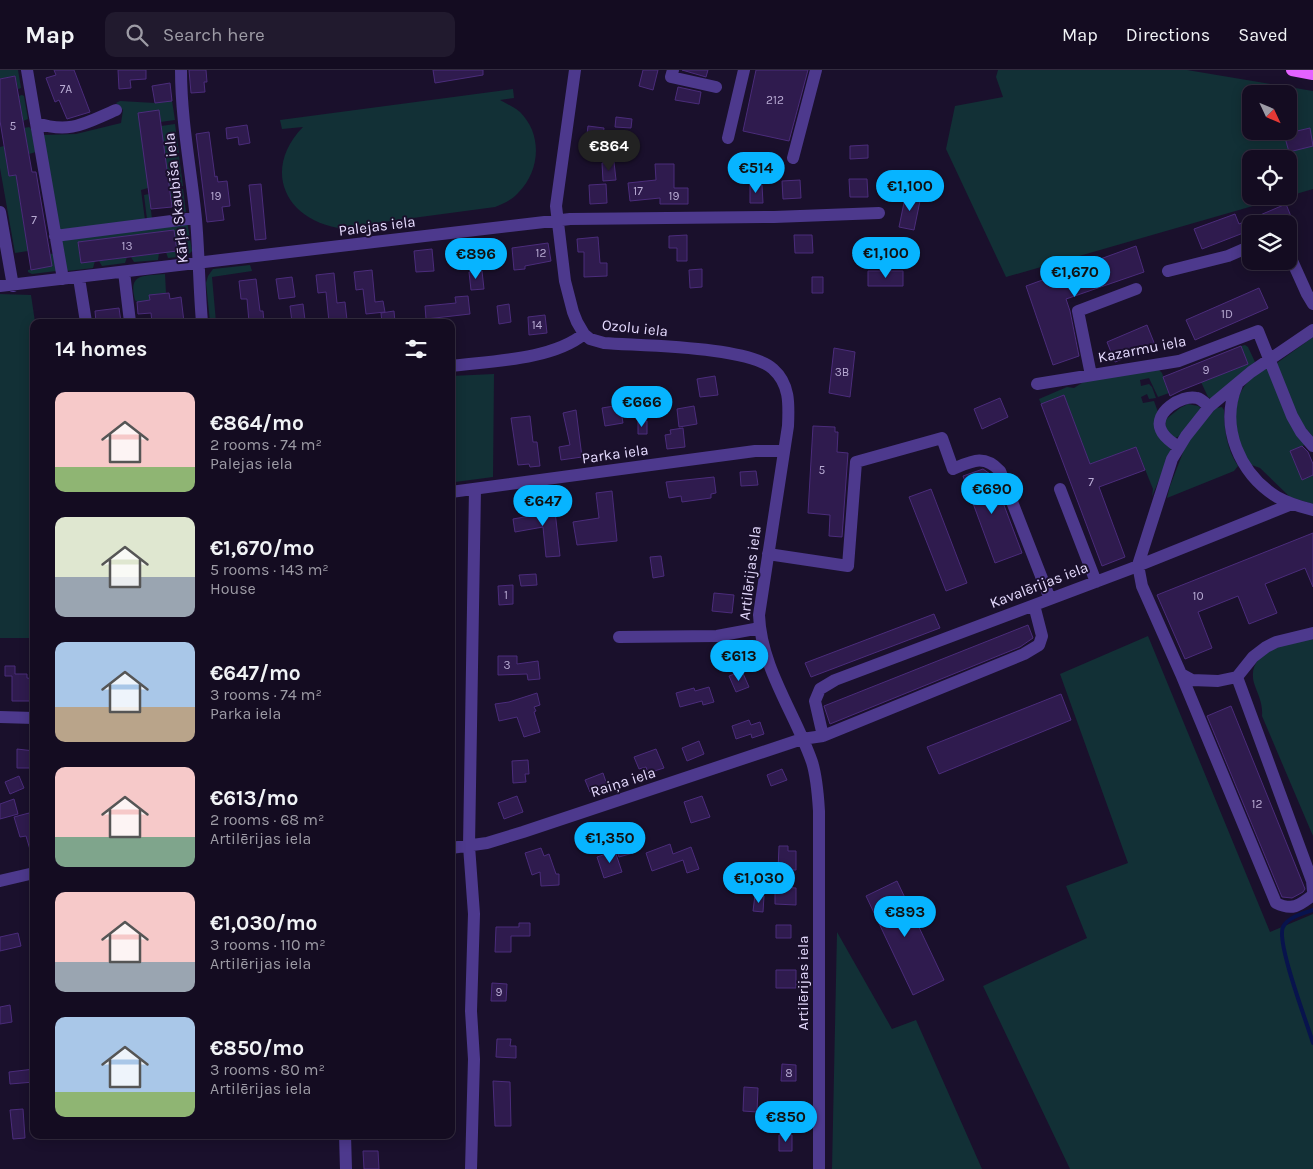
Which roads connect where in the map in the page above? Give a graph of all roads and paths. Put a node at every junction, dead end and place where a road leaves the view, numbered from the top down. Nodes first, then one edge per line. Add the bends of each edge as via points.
1 (27, 70) edge
2 (181, 70) edge
3 (574, 70) edge
4 (673, 70) edge
5 (744, 70) edge
6 (816, 70) edge
7 (1292, 70) edge
8 (1313, 74) edge
9 (716, 87) dead end
10 (116, 110) dead end
11 (36, 123) junction
12 (728, 138) dead end
13 (793, 158) dead end
14 (0, 212) edge
15 (879, 213) dead end
16 (196, 218) junction
17 (558, 221) junction
18 (55, 236) junction
19 (2, 241) edge
20 (1242, 250) edge
21 (200, 264) junction
22 (1297, 270) edge
23 (1168, 271) dead end
24 (124, 272) junction
25 (79, 278) junction
26 (63, 279) junction
27 (0, 286) edge
28 (13, 286) junction
29 (1136, 289) dead end
30 (1313, 304) edge
31 (86, 319) edge
32 (130, 319) edge
33 (202, 319) edge
34 (1313, 330) edge
35 (584, 334) junction
36 (1269, 359) junction
37 (455, 366) edge
38 (1091, 375) junction
39 (1036, 384) dead end
40 (1237, 385) junction
41 (1210, 407) junction
42 (1313, 446) edge
43 (1178, 447) junction
44 (784, 451) junction
45 (476, 489) junction
46 (1060, 489) dead end
47 (455, 492) edge
48 (1292, 504) junction
49 (1313, 510) edge
50 (768, 554) junction
51 (1138, 565) junction
52 (1096, 582) junction
53 (1050, 599) junction
54 (1034, 605) junction
55 (760, 628) junction
56 (1313, 633) edge
57 (619, 637) dead end
58 (1181, 674) junction
59 (1236, 676) junction
60 (0, 717) edge
61 (30, 718) edge
62 (822, 736) junction
63 (802, 739) junction
64 (469, 846) junction
65 (455, 848) edge
66 (30, 874) edge
67 (0, 881) edge
68 (1313, 893) edge
69 (345, 1139) edge
70 (346, 1169) edge
71 (471, 1169) edge
72 (819, 1169) edge

1 - 11 street
2 - 16 street, Kārļa Skaubīša iela
3 - 17 street, Ozolu iela via 556,206
4 - 9 street via 671,77
5 - 12 street
6 - 13 street
7 - 8 main road
10 - 11 street via 75,127 61,129
11 - 18 street
14 - 19 street
15 - 17 street, Palejas iela
16 - 18 street
16 - 21 street, Kārļa Skaubīša iela
17 - 21 street, Palejas iela
17 - 35 street, Ozolu iela via 565,281 576,322
18 - 26 street
19 - 28 street
20 - 23 street
21 - 24 street, Palejas iela
21 - 33 street, Kārļa Skaubīša iela
22 - 30 street
24 - 25 street, Palejas iela
24 - 32 street
25 - 26 street, Palejas iela
25 - 31 street
26 - 28 street, Palejas iela
27 - 28 street, Palejas iela
29 - 38 street via 1078,312
34 - 36 street
35 - 37 street via 568,345 548,351
35 - 44 street, Ozolu iela via 604,343 734,353 766,363 779,376 787,392 788,426
36 - 38 street, Kazarmu iela via 1258,331 1179,361
36 - 40 street
36 - 42 street via 1292,416
38 - 39 street, Kazarmu iela
40 - 41 street
40 - 48 street via 1230,404 1230,417 1237,453 1259,483
41 - 43 street
41 - 43 street via 1202,400 1189,398 1164,411 1160,429
43 - 51 street
44 - 45 street, Parka iela via 755,452
44 - 50 street, Artilērijas iela
45 - 47 street, Parka iela
45 - 64 street
46 - 52 street
48 - 49 street
48 - 51 street, Kavalērijas iela
50 - 53 street via 848,566 856,462 942,438 953,469 975,460 992,462 1000,471
50 - 55 street, Artilērijas iela
51 - 52 street, Kavalērijas iela
51 - 58 street via 1142,586
52 - 53 street, Kavalērijas iela
53 - 54 street, Kavalērijas iela
54 - 62 street via 1042,636 1039,645
54 - 62 street, Kavalērijas iela via 835,680 820,690 815,701
55 - 57 street via 717,636
55 - 63 street, Artilērijas iela via 769,664
56 - 59 street via 1266,647
58 - 59 street via 1192,680 1218,681
58 - 68 street via 1276,903 1285,908 1299,906
59 - 68 street via 1312,880
60 - 61 street
62 - 63 street
63 - 64 street, Raiņa iela via 523,832
63 - 72 street, Artilērijas iela via 816,778 819,811
64 - 65 street, Raiņa iela
64 - 71 street via 474,914
66 - 67 street
69 - 70 street

